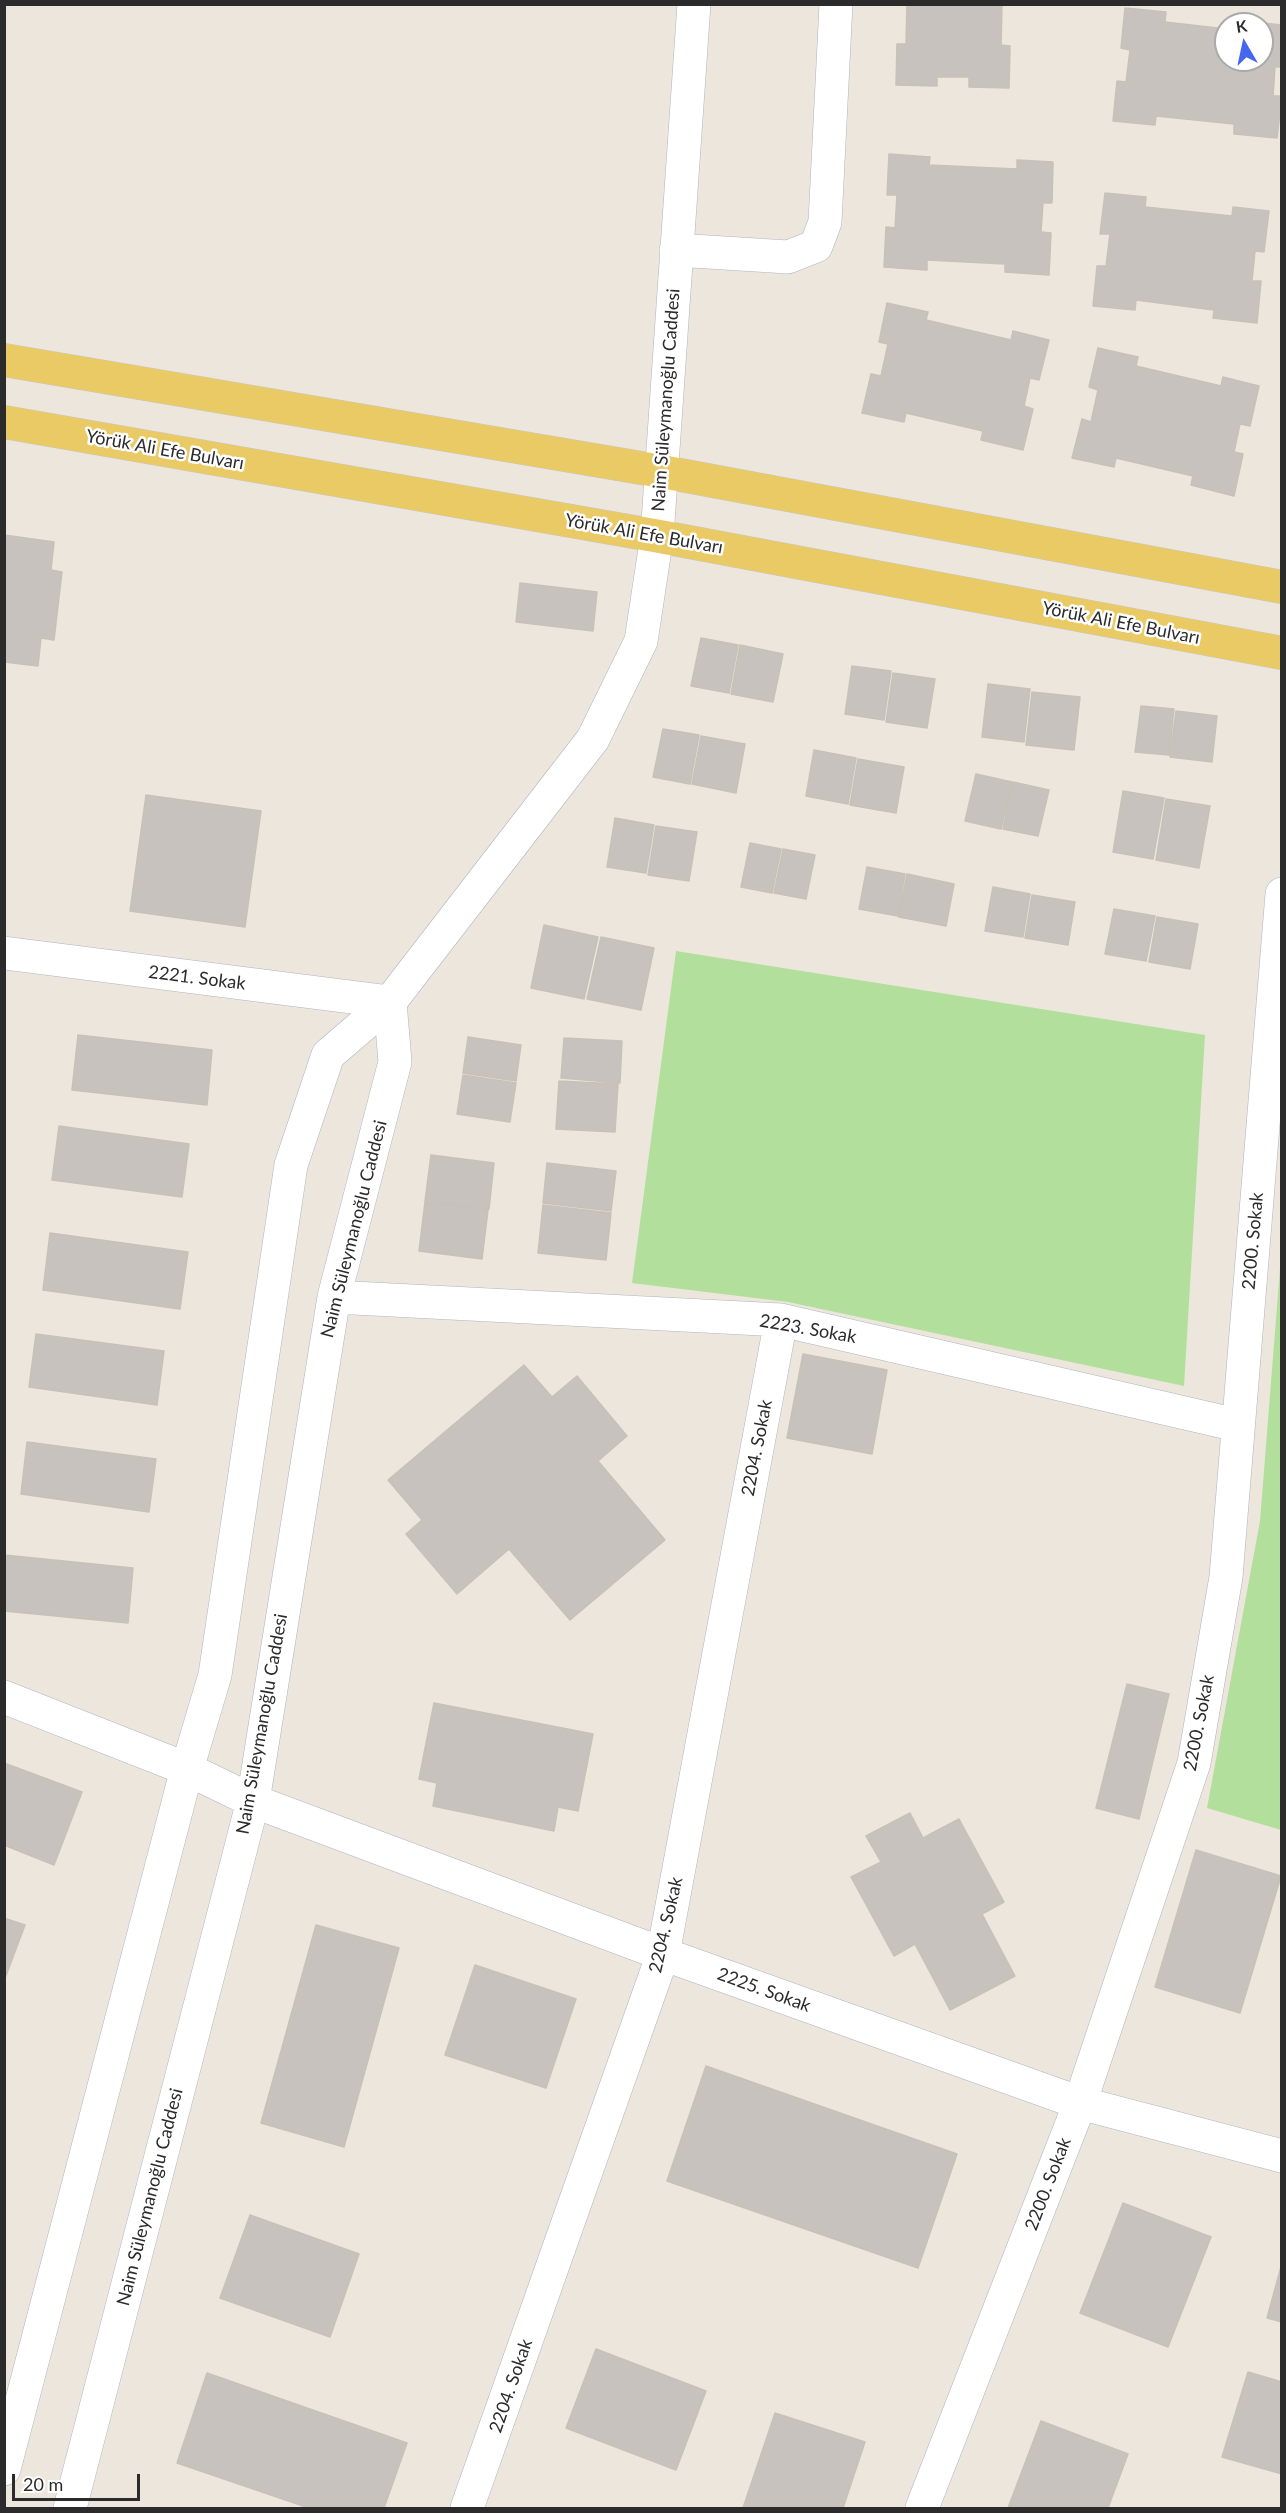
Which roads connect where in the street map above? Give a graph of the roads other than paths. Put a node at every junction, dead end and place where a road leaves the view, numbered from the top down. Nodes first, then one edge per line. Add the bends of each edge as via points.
1 (694, 4) edge
2 (836, 4) edge
3 (676, 250) junction
4 (4, 360) edge
5 (4, 422) edge
6 (659, 471) junction
7 (657, 536) junction
8 (1281, 587) edge
9 (1281, 653) edge
10 (1281, 894) edge
11 (4, 953) edge
12 (390, 1002) junction
13 (334, 1297) junction
14 (781, 1320) junction
15 (1238, 1425) junction
16 (4, 1697) edge
17 (187, 1769) junction
18 (253, 1801) junction
19 (663, 1954) junction
20 (1080, 2103) junction
21 (1281, 2156) edge
22 (4, 2469) edge
23 (70, 2508) edge
24 (467, 2508) edge
25 (922, 2508) edge

1 - 3 street, Naim Süleymanoğlu Caddesi
2 - 3 street via 825,222 816,246 788,257
3 - 6 street, Naim Süleymanoğlu Caddesi
4 - 6 main road
5 - 7 main road, Yörük Ali Efe Bulvarı
6 - 7 street, Naim Süleymanoğlu Caddesi
6 - 8 main road
7 - 9 main road, Yörük Ali Efe Bulvarı
7 - 12 street, Naim Süleymanoğlu Caddesi via 641,641 593,739
10 - 15 street, 2200. Sokak
11 - 12 street, 2221. Sokak
12 - 13 street, Naim Süleymanoğlu Caddesi via 395,1062
12 - 17 street, Naim Süleymanoğlu Caddesi via 328,1055 291,1165 215,1675
13 - 14 street, 2223. Sokak
13 - 18 street, Naim Süleymanoğlu Caddesi
14 - 15 street, 2223. Sokak
14 - 19 street, 2204. Sokak
15 - 20 street, 2200. Sokak via 1226,1577 1194,1763
16 - 17 street, 2225. Sokak
17 - 18 street, 2225. Sokak
17 - 22 street, Naim Süleymanoğlu Caddesi
18 - 19 street, 2225. Sokak
18 - 23 street, Naim Süleymanoğlu Caddesi
19 - 20 street, 2225. Sokak
19 - 24 street, 2204. Sokak
20 - 21 street, 2225. Sokak
20 - 25 street, 2200. Sokak

